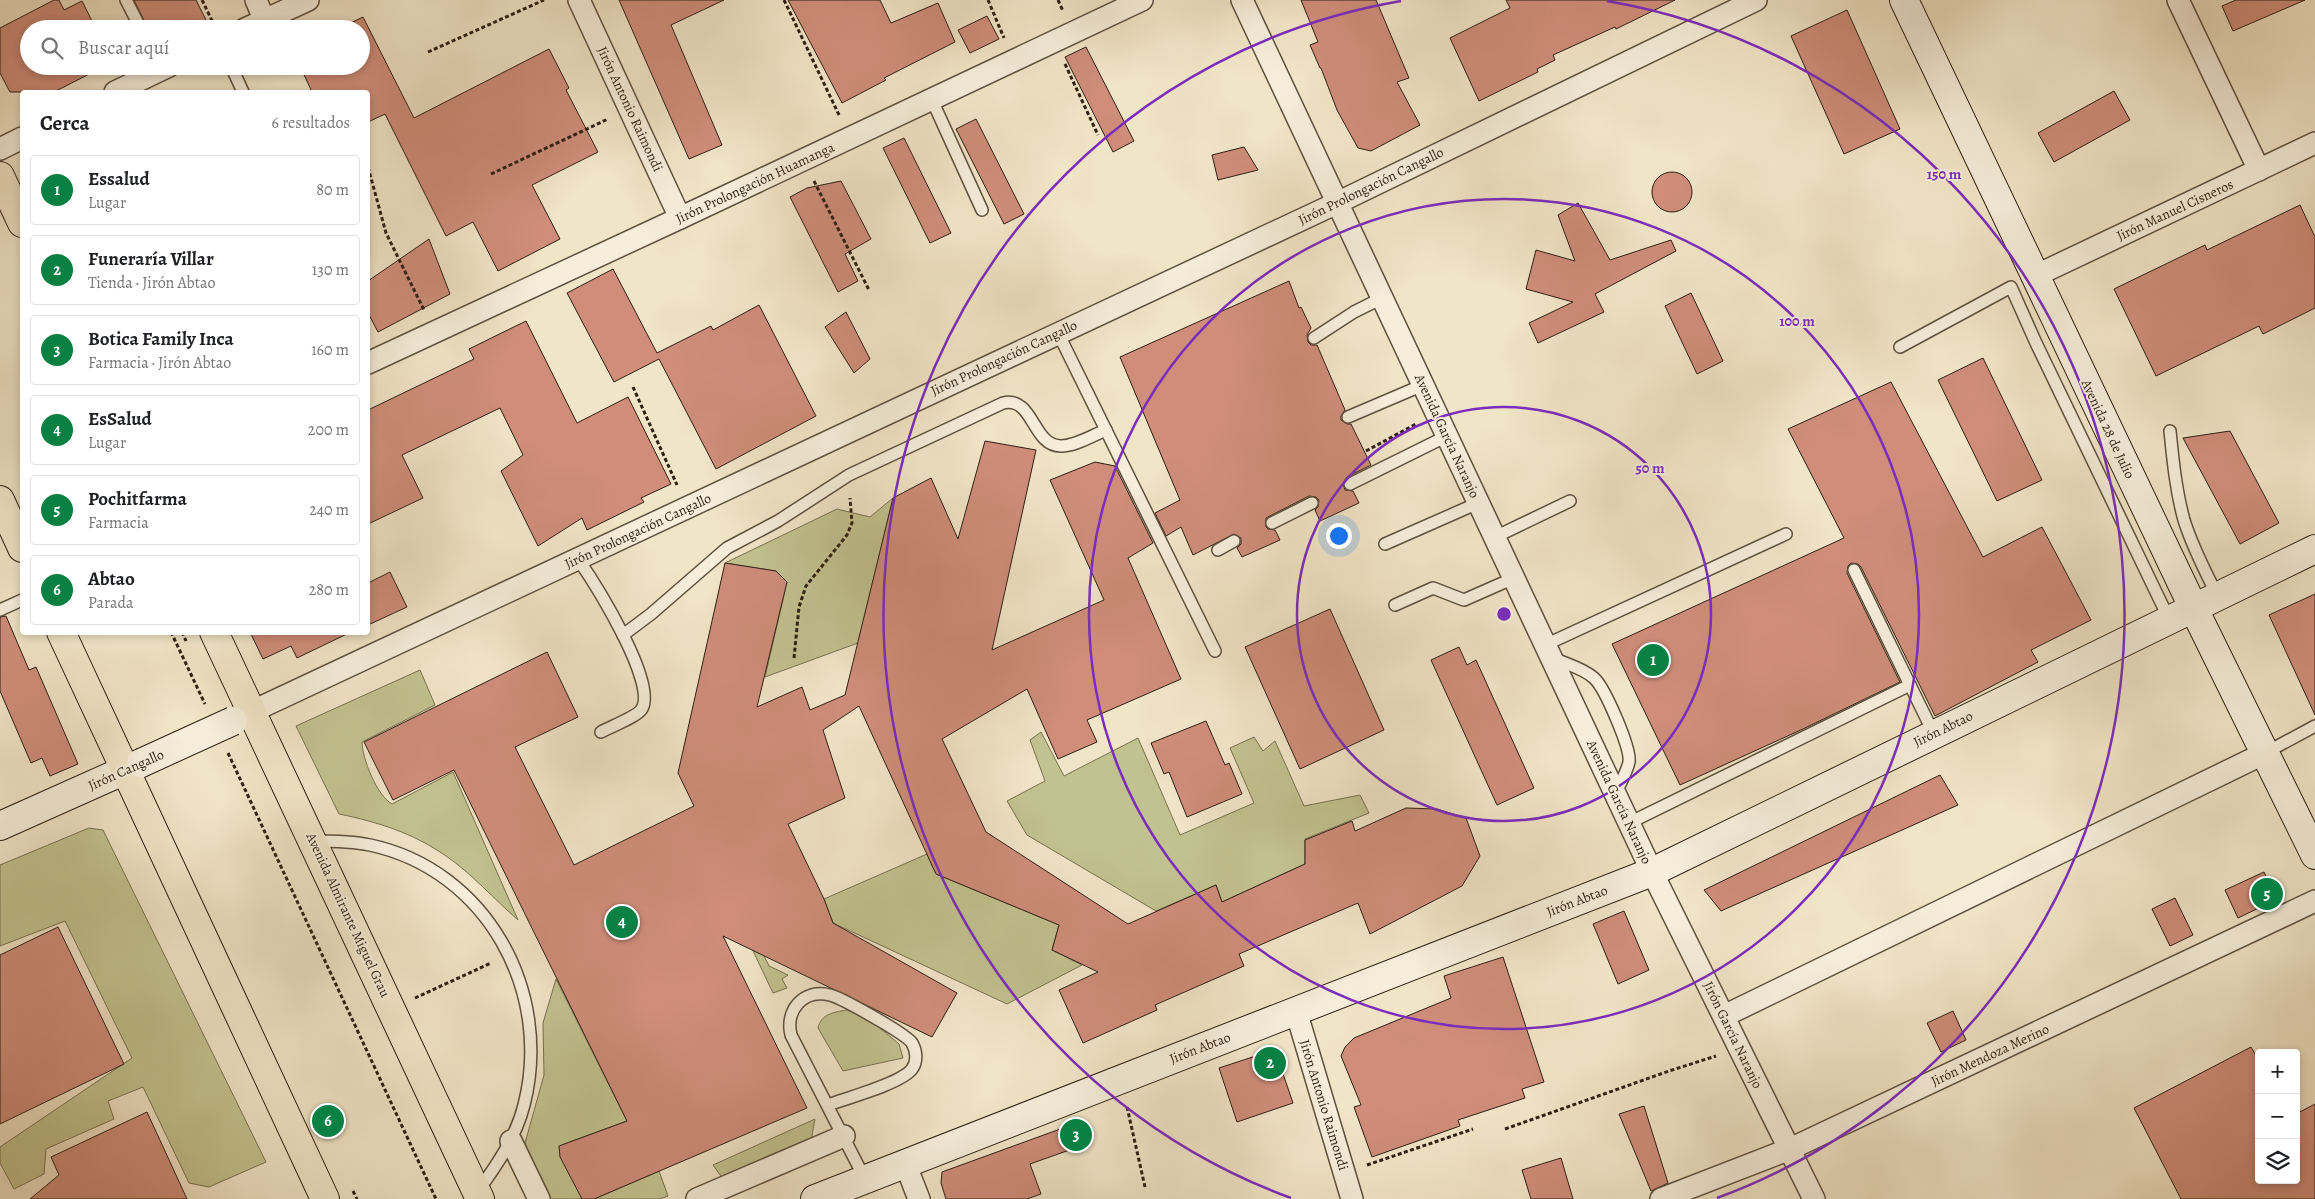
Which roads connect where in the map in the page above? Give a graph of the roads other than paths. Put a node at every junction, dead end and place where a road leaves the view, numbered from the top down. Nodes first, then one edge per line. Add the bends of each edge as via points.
1 (126, 0) edge
2 (256, 0) edge
3 (308, 0) edge
4 (579, 0) edge
5 (1142, 0) edge
6 (1242, 0) edge
7 (1756, 0) edge
8 (1904, 0) edge
9 (2178, 0) edge
10 (264, 19) joint
11 (136, 20) edge
12 (148, 75) edge
13 (235, 75) edge
14 (119, 90) edge
15 (242, 90) edge
16 (932, 100) junction
17 (20, 139) edge
18 (2315, 143) edge
19 (0, 149) edge
20 (2259, 170) junction
21 (0, 176) edge
22 (1337, 203) junction
23 (982, 210) dead end
24 (680, 218) junction
25 (20, 219) edge
26 (2023, 282) junction
27 (1382, 298) junction
28 (1058, 333) junction
29 (1314, 338) dead end
30 (1900, 347) dead end
31 (370, 362) edge
32 (1423, 385) junction
33 (1348, 417) dead end
34 (1106, 430) junction
35 (2170, 431) dead end
36 (1447, 436) junction
37 (1350, 484) dead end
38 (0, 500) edge
39 (1570, 501) dead end
40 (1478, 502) junction
41 (1312, 503) dead end
42 (1272, 523) dead end
43 (1786, 534) dead end
44 (12, 535) edge
45 (1495, 537) junction
46 (1234, 541) dead end
47 (1385, 544) dead end
48 (2315, 549) edge
49 (1218, 550) dead end
50 (578, 559) junction
51 (1854, 570) dead end
52 (1514, 578) junction
53 (2217, 595) junction
54 (20, 601) edge
55 (1395, 605) dead end
56 (2193, 607) junction
57 (0, 610) edge
58 (2168, 619) junction
59 (63, 635) edge
60 (215, 635) edge
61 (623, 635) junction
62 (1215, 651) dead end
63 (1548, 651) junction
64 (1910, 685) junction
65 (231, 715) junction
66 (2315, 726) edge
67 (601, 732) dead end
68 (1934, 734) junction
69 (2265, 753) junction
70 (133, 767) junction
71 (1615, 794) junction
72 (1629, 823) junction
73 (0, 826) edge
74 (313, 841) junction
75 (2315, 855) edge
76 (1652, 872) junction
77 (2315, 901) edge
78 (1296, 1011) junction
79 (1724, 1016) junction
80 (828, 1105) junction
81 (844, 1136) junction
82 (511, 1141) junction
83 (1790, 1150) junction
84 (905, 1163) junction
85 (865, 1179) junction
86 (478, 1196) edge
87 (917, 1198) edge
88 (325, 1199) edge
89 (538, 1199) edge
90 (697, 1199) edge
91 (815, 1199) edge
92 (1352, 1199) edge
93 (1661, 1199) edge
94 (1814, 1199) edge

1 - 11 lane
2 - 10 street
3 - 10 street
4 - 24 street, Jirón Antonio Raimondi
5 - 16 street, Jirón Prolongación Huamanga
6 - 22 street, Avenida García Naranjo
7 - 22 street, Jirón Prolongación Cangallo
8 - 26 street, Avenida 28 de Julio
9 - 20 street
12 - 14 street
13 - 15 lane
16 - 23 lane
16 - 24 street, Jirón Prolongación Huamanga
17 - 19 street
18 - 20 street, Jirón Manuel Cisneros
20 - 26 street, Jirón Manuel Cisneros
21 - 25 main road
22 - 27 street, Avenida García Naranjo
22 - 28 street, Jirón Prolongación Cangallo
24 - 31 street, Jirón Prolongación Huamanga
26 - 30 lane
26 - 56 street, Avenida 28 de Julio
26 - 58 lane via 2036,343
27 - 29 lane
27 - 32 street, Avenida García Naranjo
28 - 34 lane
28 - 50 street, Jirón Prolongación Cangallo
32 - 33 lane
32 - 36 street, Avenida García Naranjo
34 - 61 lane via 1070,444 1052,444 1044,439 1019,404 1008,402 849,475 727,548
34 - 62 lane
35 - 53 lane via 2184,519 2196,553
36 - 37 lane
36 - 40 street, Avenida García Naranjo
38 - 44 main road
39 - 45 lane
40 - 45 street, Avenida García Naranjo
40 - 47 lane
41 - 42 lane
43 - 63 lane
45 - 52 street, Avenida García Naranjo
46 - 49 lane
48 - 53 street, Jirón Abtao
50 - 61 lane
50 - 65 street, Jirón Prolongación Cangallo
51 - 64 lane
52 - 55 lane via 1464,600 1433,588
52 - 63 street, Avenida García Naranjo
53 - 56 street, Jirón Abtao
54 - 57 lane
56 - 58 street, Jirón Abtao
56 - 69 street, Avenida 28 de Julio
58 - 68 street, Jirón Abtao
59 - 70 main road
60 - 65 main road, Avenida Almirante Miguel Grau
61 - 67 lane via 643,679 645,700 641,711
63 - 71 street, Avenida García Naranjo
63 - 71 lane via 1589,674 1602,688 1629,753 1629,763
64 - 68 lane
64 - 72 lane
65 - 70 street, Jirón Cangallo, bridge
65 - 74 main road, Avenida Almirante Miguel Grau
66 - 69 lane
68 - 76 street, Jirón Abtao
69 - 75 street, Avenida 28 de Julio
69 - 79 street
70 - 73 street, Jirón Cangallo
70 - 88 main road
71 - 72 street, Avenida García Naranjo
72 - 76 street, Avenida García Naranjo
74 - 82 lane via 340,840 406,856 438,873 466,896 491,924 510,955 524,991 531,1029 531,1067 524,1105
74 - 86 main road, Avenida Almirante Miguel Grau
76 - 78 street, Jirón Abtao
76 - 79 street, Jirón García Naranjo
77 - 83 street, Jirón Mendoza Merino
78 - 84 street, Jirón Abtao
78 - 92 street, Jirón Antonio Raimondi
79 - 83 street, Jirón García Naranjo
80 - 80 lane via 788,1024 795,1006 814,994 830,995 906,1036 916,1051 914,1065 904,1076
80 - 81 lane
81 - 85 lane
81 - 90 street
82 - 86 lane
82 - 89 street
83 - 93 street, Jirón Mendoza Merino
83 - 94 street, Jirón García Naranjo
84 - 85 street, Jirón Abtao
84 - 87 street
85 - 91 street, Jirón Abtao

